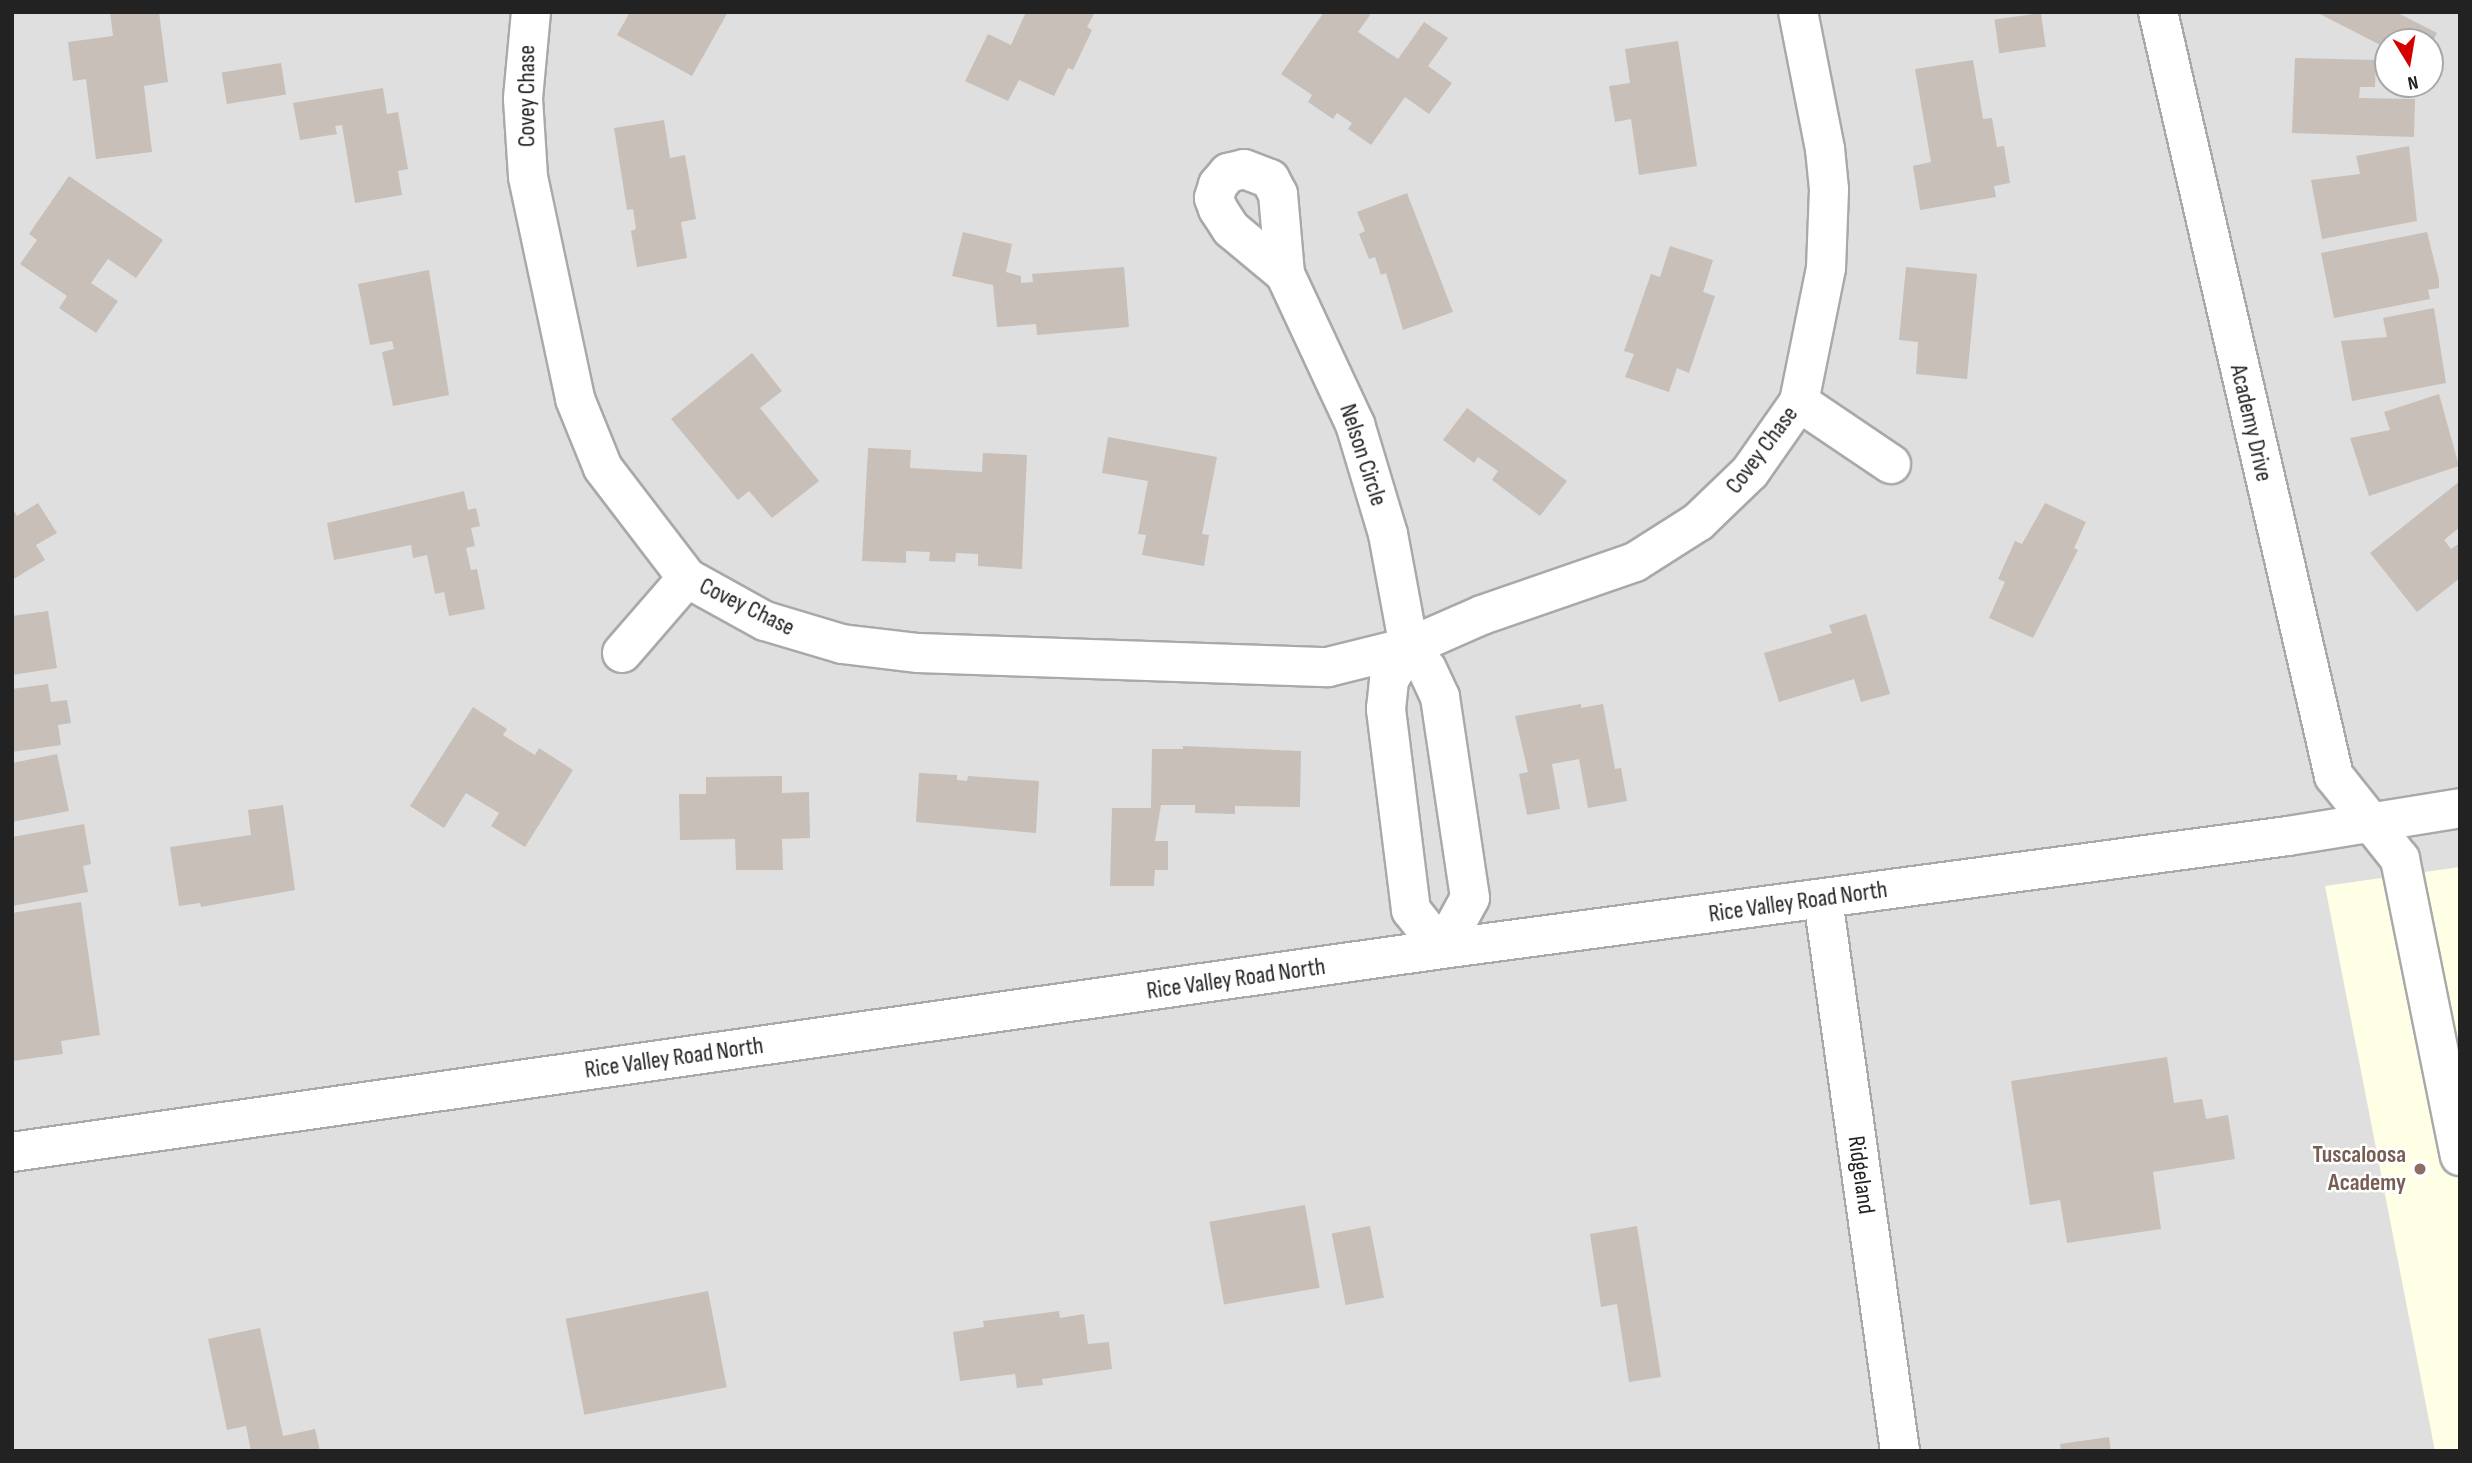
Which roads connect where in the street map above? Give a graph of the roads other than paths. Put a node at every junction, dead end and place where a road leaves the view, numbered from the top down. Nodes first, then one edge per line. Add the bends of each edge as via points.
1 (531, 12) edge
2 (1798, 12) edge
3 (2158, 12) edge
4 (1284, 274) dead end
5 (1799, 402) junction
6 (1891, 464) dead end
7 (687, 578) junction
8 (1409, 647) junction
9 (622, 653) dead end
10 (2460, 808) edge
11 (2370, 823) junction
12 (1823, 899) junction
13 (1442, 949) junction
14 (12, 1152) edge
15 (2460, 1156) edge
16 (1900, 1451) edge

1 - 7 street, Covey Chase via 523,99 528,177 575,398 603,468
2 - 5 street, Covey Chase via 1829,189 1826,268
3 - 11 street, Academy Drive via 2334,776
4 - 8 street, Nelson Circle via 1356,424 1388,534
5 - 6 street
5 - 8 street, Covey Chase via 1726,498 1668,543 1635,562 1482,615
7 - 8 street, Covey Chase via 765,621 804,634 918,653 1328,667
7 - 9 street
8 - 13 street via 1389,680 1386,709 1411,910
8 - 13 street via 1427,668 1440,697 1470,898
10 - 11 street, Rice Valley Road North
11 - 12 street, Rice Valley Road North
11 - 15 street, Academy Drive via 2400,859
12 - 13 street, Rice Valley Road North
12 - 16 street, Ridgeland
13 - 14 street, Rice Valley Road North

